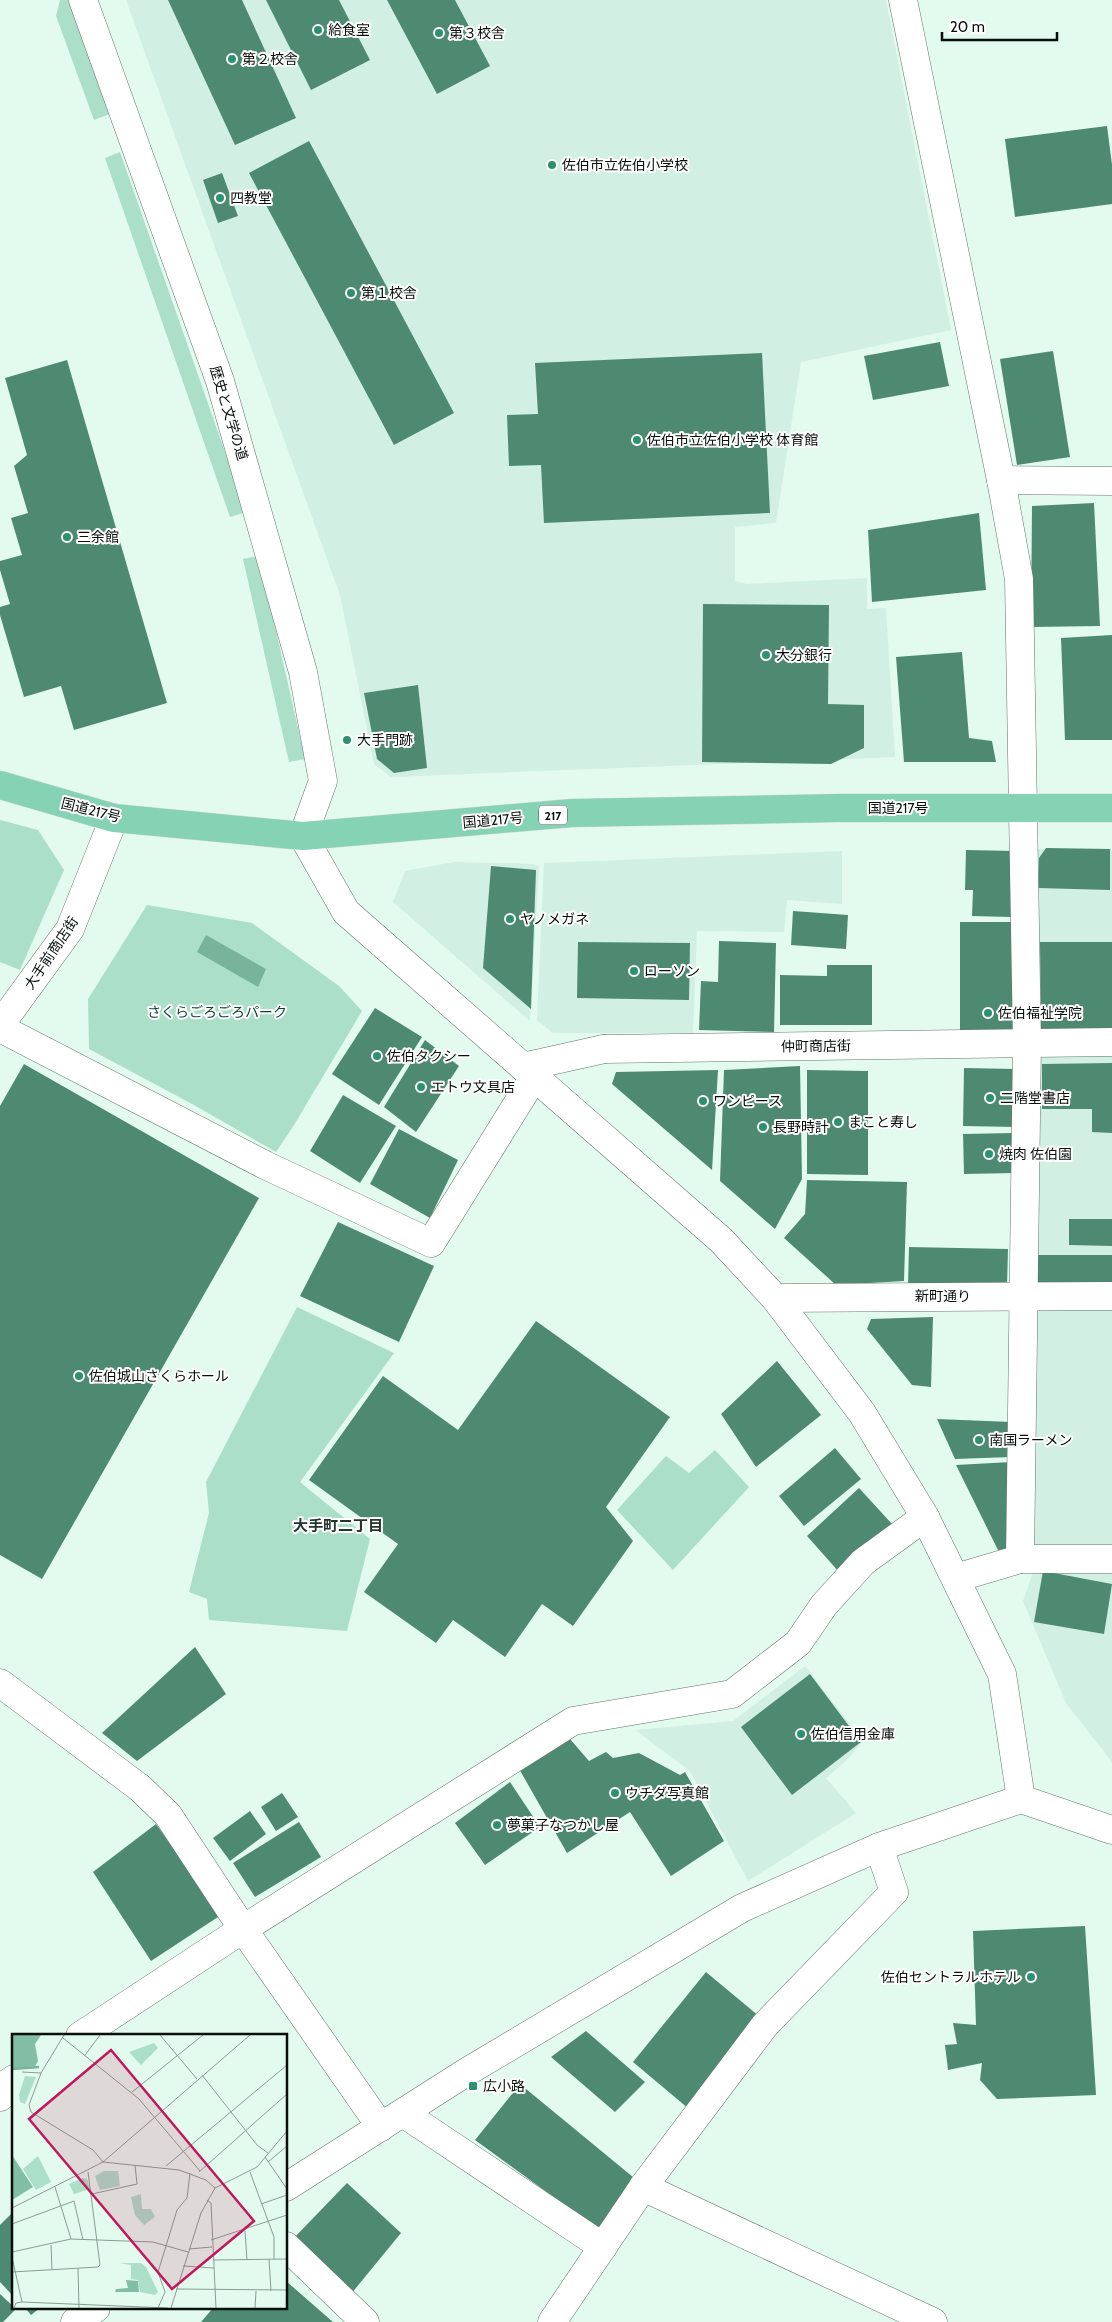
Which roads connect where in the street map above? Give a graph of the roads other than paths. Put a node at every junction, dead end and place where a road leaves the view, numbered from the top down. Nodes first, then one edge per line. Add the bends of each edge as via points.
1 (83, 0) edge
2 (902, 0) edge
3 (1001, 480) junction
4 (1112, 481) edge
5 (0, 785) edge
6 (1022, 808) junction
7 (1112, 808) edge
8 (114, 818) junction
9 (303, 836) junction
10 (0, 1026) edge
11 (1027, 1042) junction
12 (1112, 1042) edge
13 (528, 1072) junction
14 (1022, 1296) junction
15 (1112, 1296) edge
16 (775, 1298) junction
17 (925, 1517) junction
18 (1020, 1559) junction
19 (1112, 1559) edge
20 (956, 1578) junction
21 (0, 1683) edge
22 (1021, 1799) junction
23 (1112, 1830) edge
24 (879, 1847) junction
25 (243, 1929) junction
26 (83, 2034) edge
27 (12, 2080) edge
28 (0, 2097) edge
29 (392, 2120) junction
30 (288, 2186) edge
31 (643, 2187) junction
32 (603, 2247) junction
33 (288, 2248) edge
34 (93, 2310) edge
35 (75, 2322) edge
36 (365, 2322) edge
37 (552, 2322) edge
38 (933, 2322) edge

1 - 9 street, 歴史と文学の道 via 220,381 303,672 323,781
2 - 3 street
3 - 4 street
3 - 6 street via 1019,579
5 - 8 highway, 国道217号 / 217
6 - 7 highway, 国道217号 / 217
6 - 9 highway, 国道217号 / 217 via 572,813
6 - 11 street
8 - 9 highway, 国道217号 / 217
8 - 10 street, 大手前商店街 via 70,929
9 - 13 street via 346,912
10 - 13 street via 265,1166 432,1243
11 - 12 street, 仲町商店街
11 - 13 street, 仲町商店街 via 604,1049
11 - 14 street
13 - 16 street via 721,1240
14 - 15 street, 新町通り
14 - 16 street, 新町通り
14 - 18 street
16 - 17 street via 862,1413
17 - 20 street
17 - 25 street via 863,1562 824,1605 798,1643 732,1694 573,1721
18 - 19 street
18 - 20 street
20 - 22 street via 1002,1674
21 - 25 street via 140,1788 168,1815
22 - 23 street
22 - 24 street
24 - 29 street via 742,1908
24 - 31 street via 894,1892 765,2025
25 - 26 street
25 - 29 street
27 - 28 street via 4,2085
29 - 30 street
29 - 32 street
31 - 32 street
31 - 38 street
32 - 37 street
33 - 36 street
34 - 35 street

